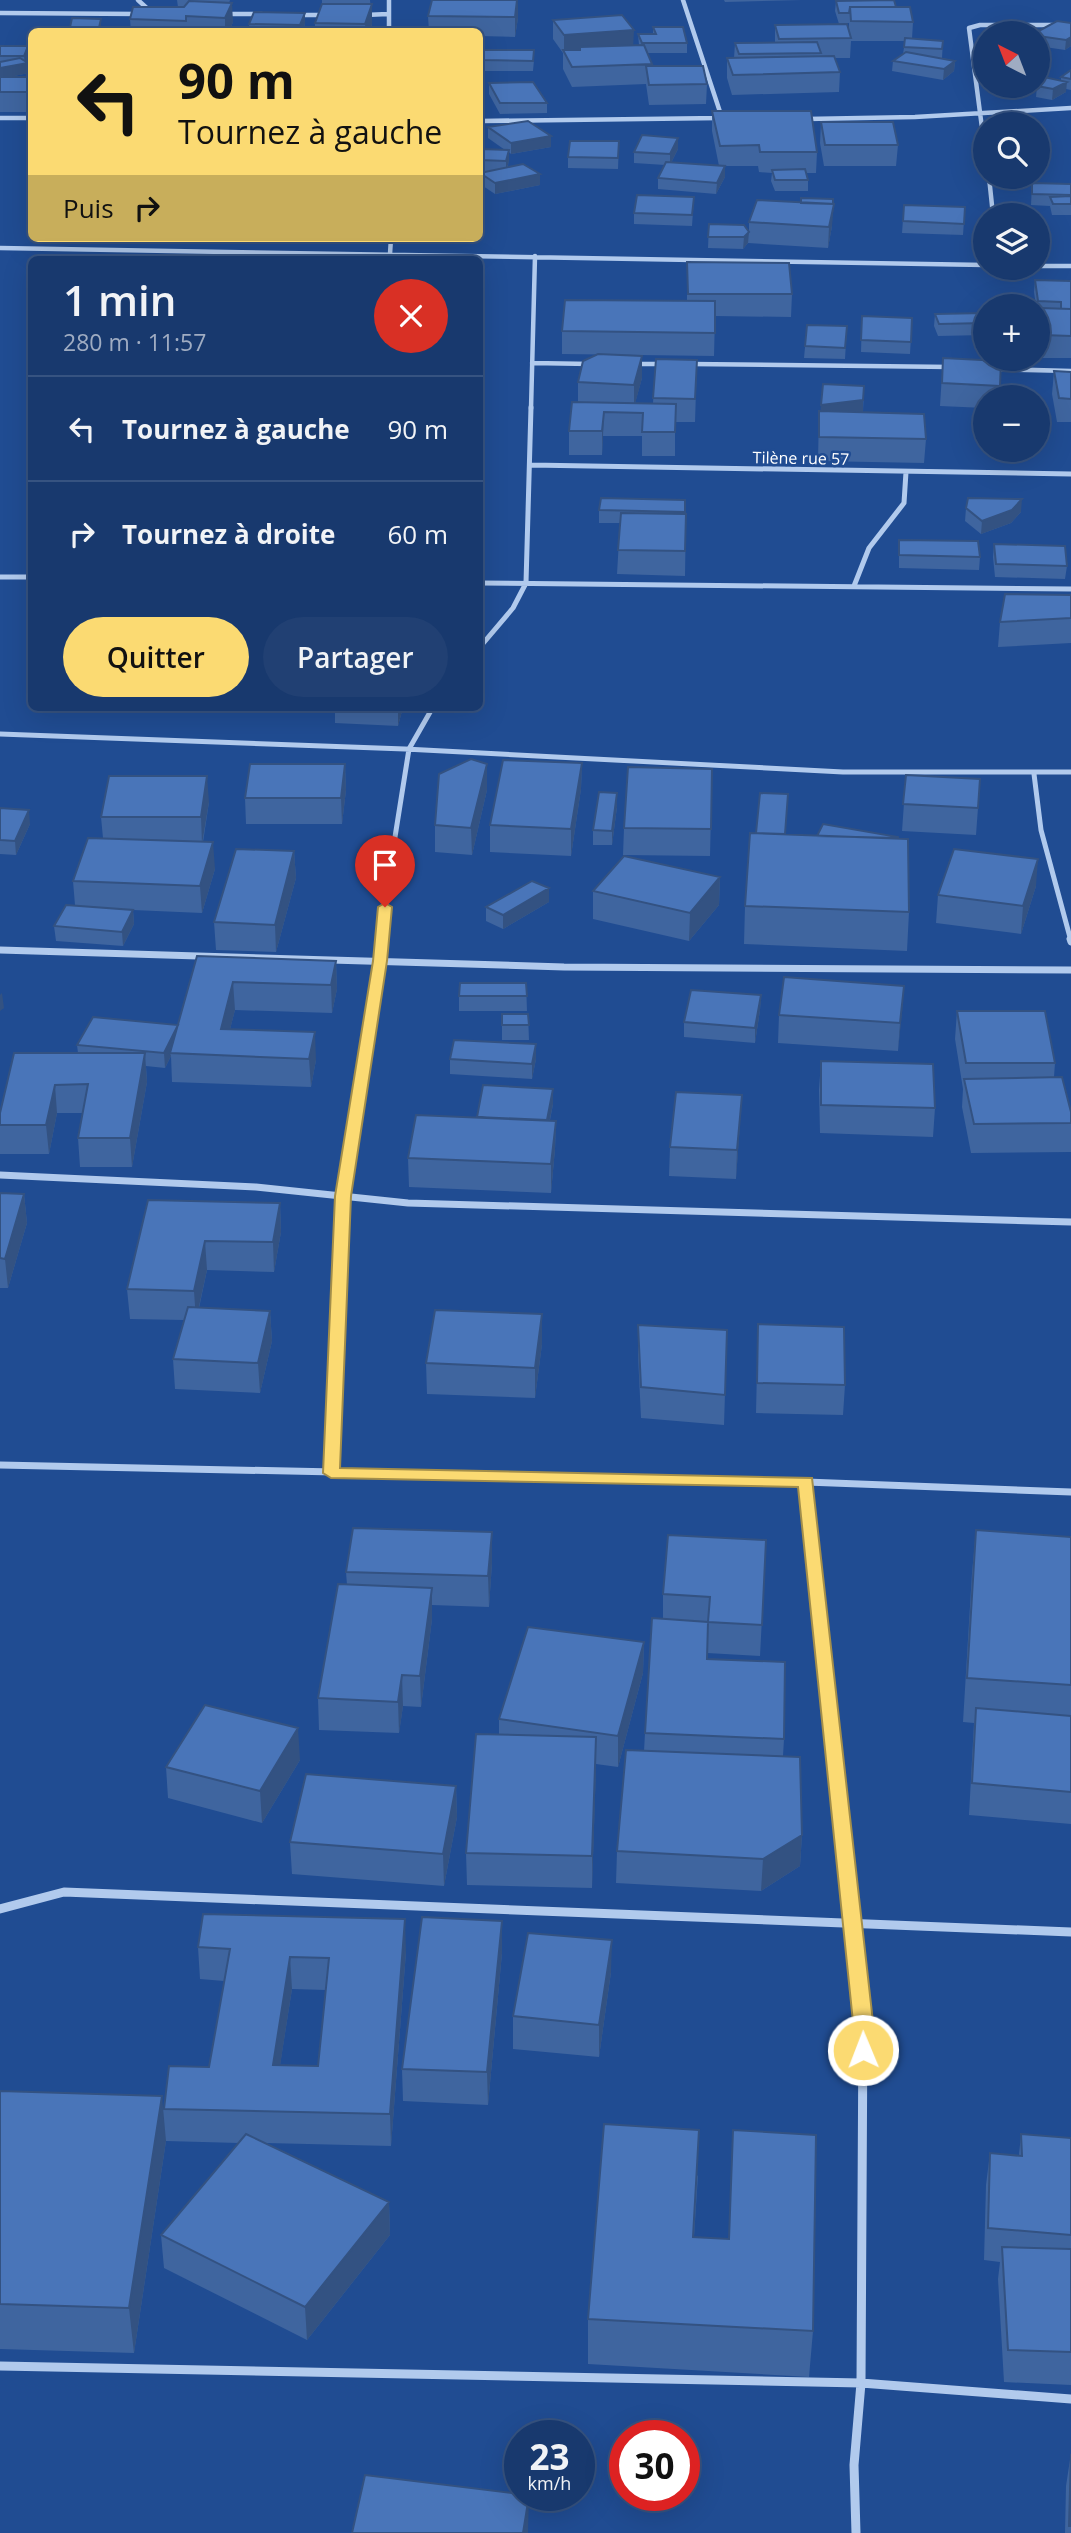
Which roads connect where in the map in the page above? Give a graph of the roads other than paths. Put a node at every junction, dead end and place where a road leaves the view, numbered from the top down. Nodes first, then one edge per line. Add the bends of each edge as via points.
1 (138, 0) edge
2 (389, 0) edge
3 (683, 0) edge
4 (0, 13) edge
5 (223, 14) edge
6 (388, 14) junction
7 (275, 15) edge
8 (287, 15) edge
9 (337, 15) edge
10 (363, 15) edge
11 (1071, 24) edge
12 (389, 28) edge
13 (1071, 108) edge
14 (980, 112) edge
15 (998, 112) edge
16 (973, 113) edge
17 (0, 118) edge
18 (28, 118) edge
19 (792, 118) edge
20 (483, 121) edge
21 (390, 242) edge
22 (0, 248) edge
23 (198, 251) junction
24 (390, 254) junction
25 (196, 256) edge
26 (535, 256) junction
27 (973, 265) edge
28 (1050, 266) edge
29 (1071, 266) edge
30 (532, 363) junction
31 (602, 364) edge
32 (630, 364) edge
33 (672, 364) edge
34 (686, 364) edge
35 (959, 368) edge
36 (1043, 371) edge
37 (1071, 372) edge
38 (531, 465) junction
39 (906, 472) junction
40 (1071, 474) edge
41 (0, 577) edge
42 (28, 577) edge
43 (483, 583) edge
44 (526, 583) junction
45 (854, 586) junction
46 (1071, 589) edge
47 (483, 643) edge
48 (431, 711) edge
49 (0, 734) edge
50 (409, 749) junction
51 (1071, 772) edge
52 (1034, 774) junction
53 (1071, 942) edge
54 (0, 950) edge
55 (380, 961) junction
56 (1071, 970) edge
57 (0, 1175) edge
58 (343, 1196) junction
59 (1071, 1222) edge
60 (0, 1465) edge
61 (331, 1473) junction
62 (806, 1482) junction
63 (1071, 1492) edge
64 (0, 1909) edge
65 (853, 1925) junction
66 (1071, 1932) edge
67 (0, 2366) edge
68 (861, 2383) junction
69 (1071, 2399) edge
70 (856, 2533) edge

1 - 4 street via 155,14
2 - 6 street
3 - 20 street via 722,118
5 - 7 street
6 - 10 street
6 - 12 street
8 - 9 street
11 - 14 street via 969,27
13 - 15 street
16 - 19 street
17 - 18 street
21 - 24 street
22 - 23 street
23 - 24 street
23 - 25 street
24 - 26 street
26 - 27 street
26 - 30 street
28 - 29 street
30 - 31 street
30 - 38 street
32 - 33 street
34 - 35 street
36 - 37 street
38 - 39 street, Tilène rue 57
38 - 44 street
39 - 40 street, Tilène rue 57
39 - 45 street via 904,503 869,548
41 - 42 street
43 - 44 street
44 - 45 street
44 - 47 street via 513,608
45 - 46 street
48 - 50 street
49 - 50 street
50 - 52 street via 716,767
50 - 55 street
51 - 52 street
52 - 53 street via 1041,830
54 - 55 street
55 - 56 street via 578,968
55 - 58 street
57 - 58 street via 256,1187
58 - 59 street via 408,1203
58 - 61 street
60 - 61 street
61 - 62 street
62 - 63 street
62 - 65 street
64 - 65 street via 64,1892
65 - 66 street
65 - 68 street via 863,2022
67 - 68 street
68 - 69 street
68 - 70 street via 854,2465

